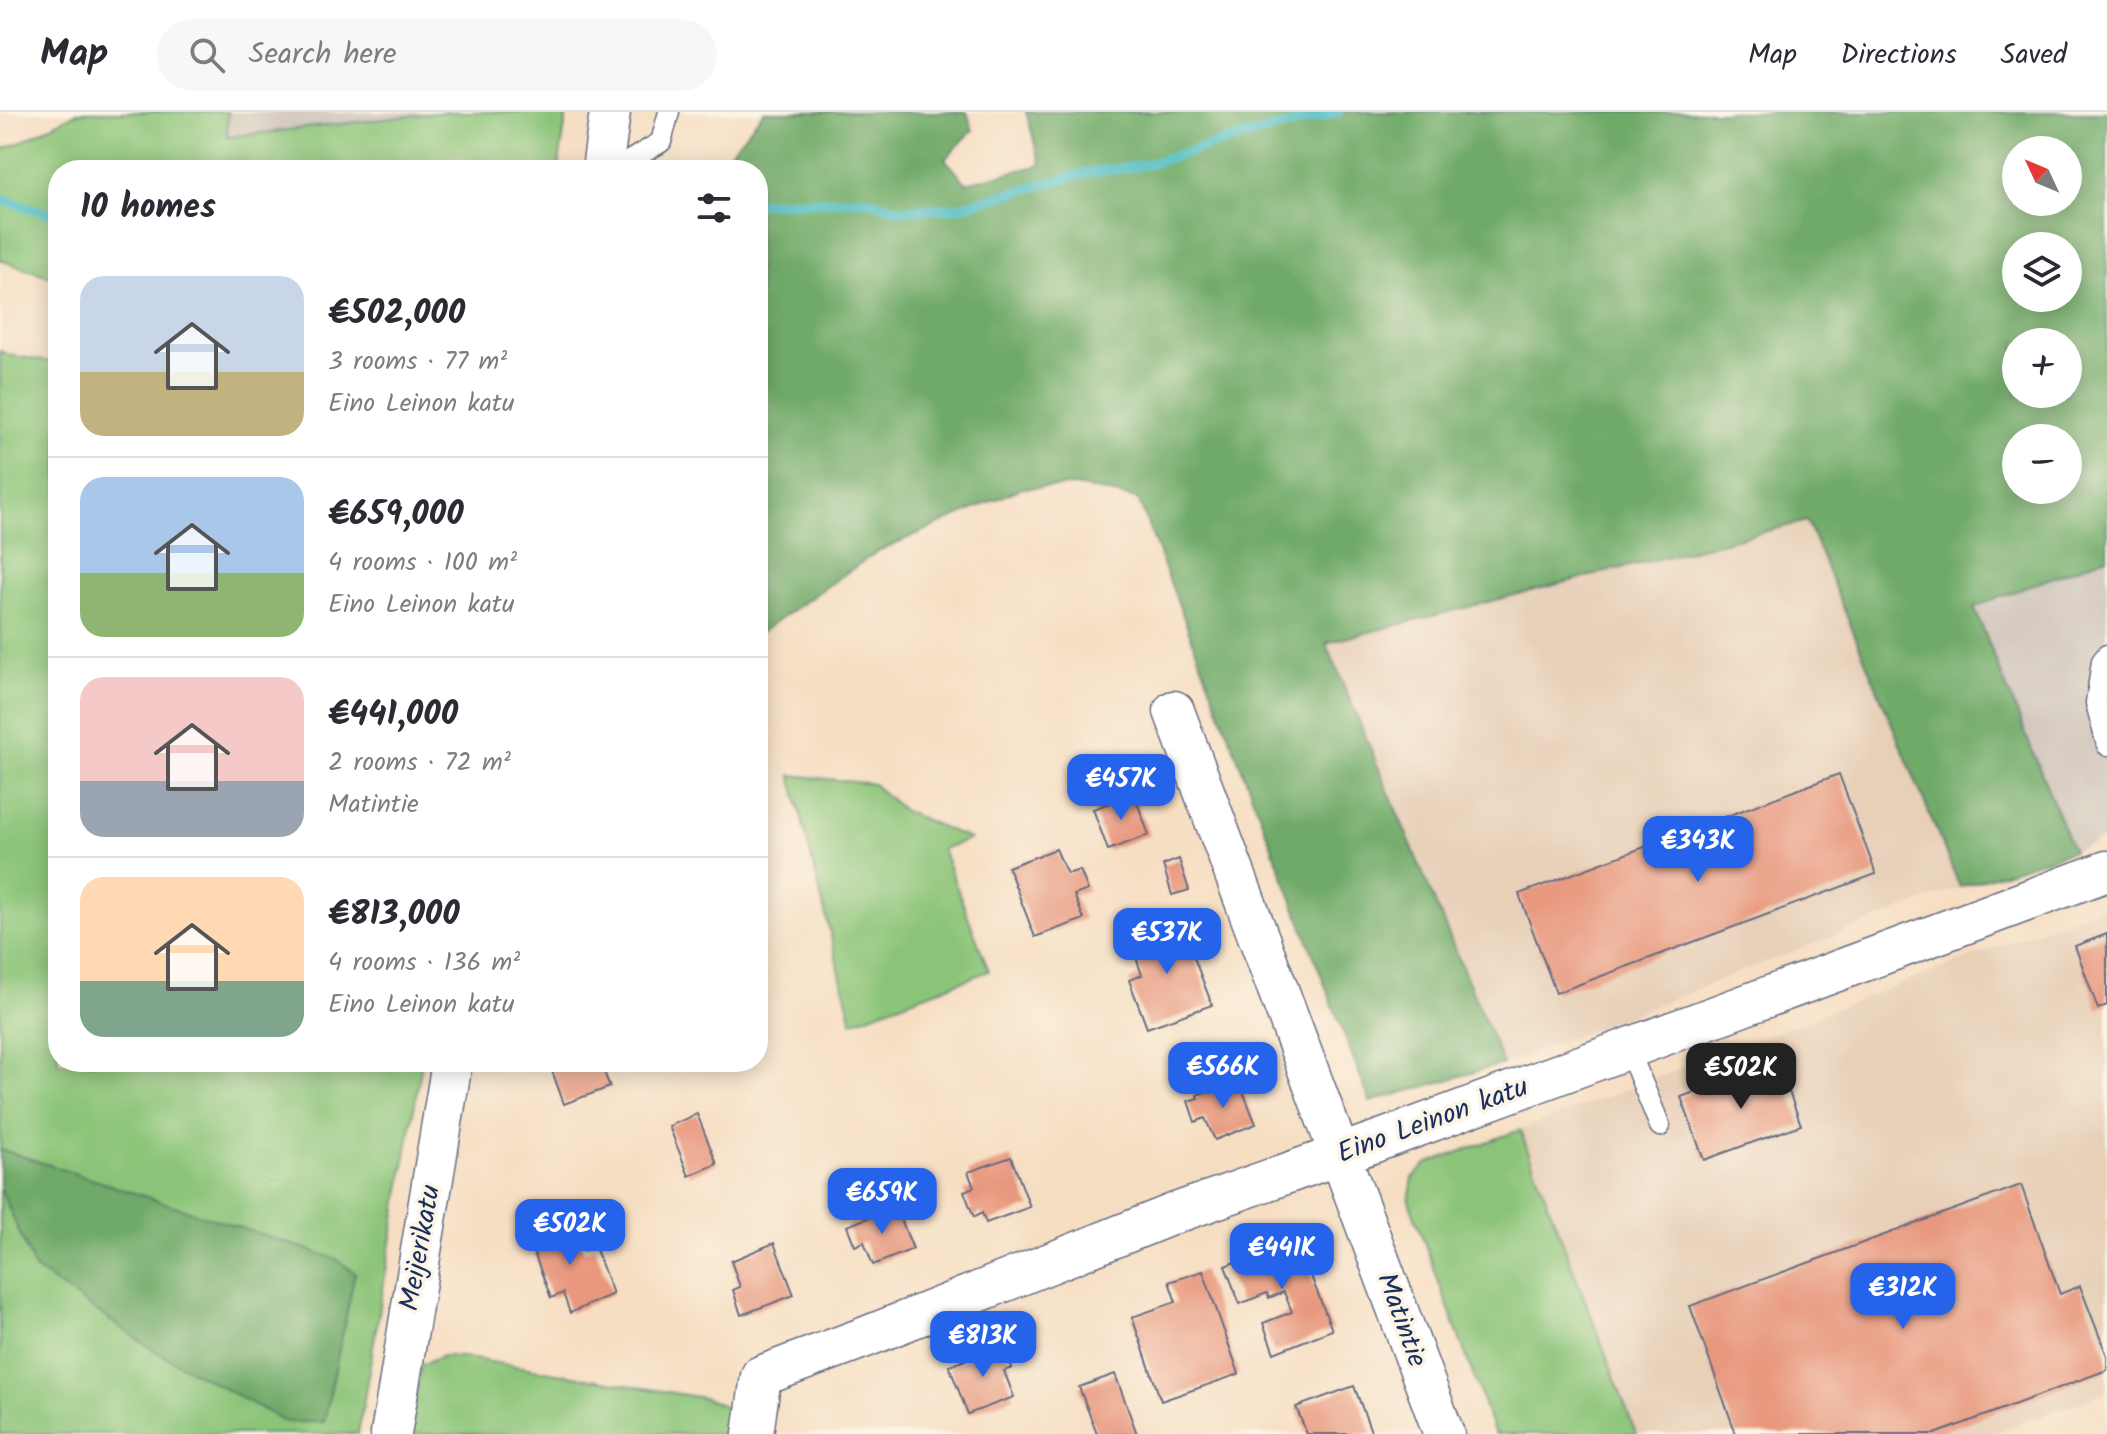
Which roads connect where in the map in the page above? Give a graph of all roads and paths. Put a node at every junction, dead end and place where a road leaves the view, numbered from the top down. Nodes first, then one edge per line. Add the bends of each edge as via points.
1 (610, 112) edge
2 (669, 112) edge
3 (603, 160) edge
4 (631, 160) edge
5 (2107, 655) edge
6 (1174, 711) dead end
7 (2107, 745) edge
8 (2107, 871) edge
9 (1628, 1048) junction
10 (450, 1072) edge
11 (1660, 1126) dead end
12 (1340, 1155) junction
13 (391, 1434) edge
14 (753, 1434) edge
15 (1444, 1434) edge

1 - 3 street
2 - 4 lane via 661,142
5 - 7 lane via 2096,703
6 - 12 street, Matintie
8 - 9 street, Eino Leinon katu
9 - 11 lane
9 - 12 street, Eino Leinon katu
10 - 13 street, Meijerikatu
12 - 14 street, Eino Leinon katu via 1173,1214 761,1376
12 - 15 street, Matintie

